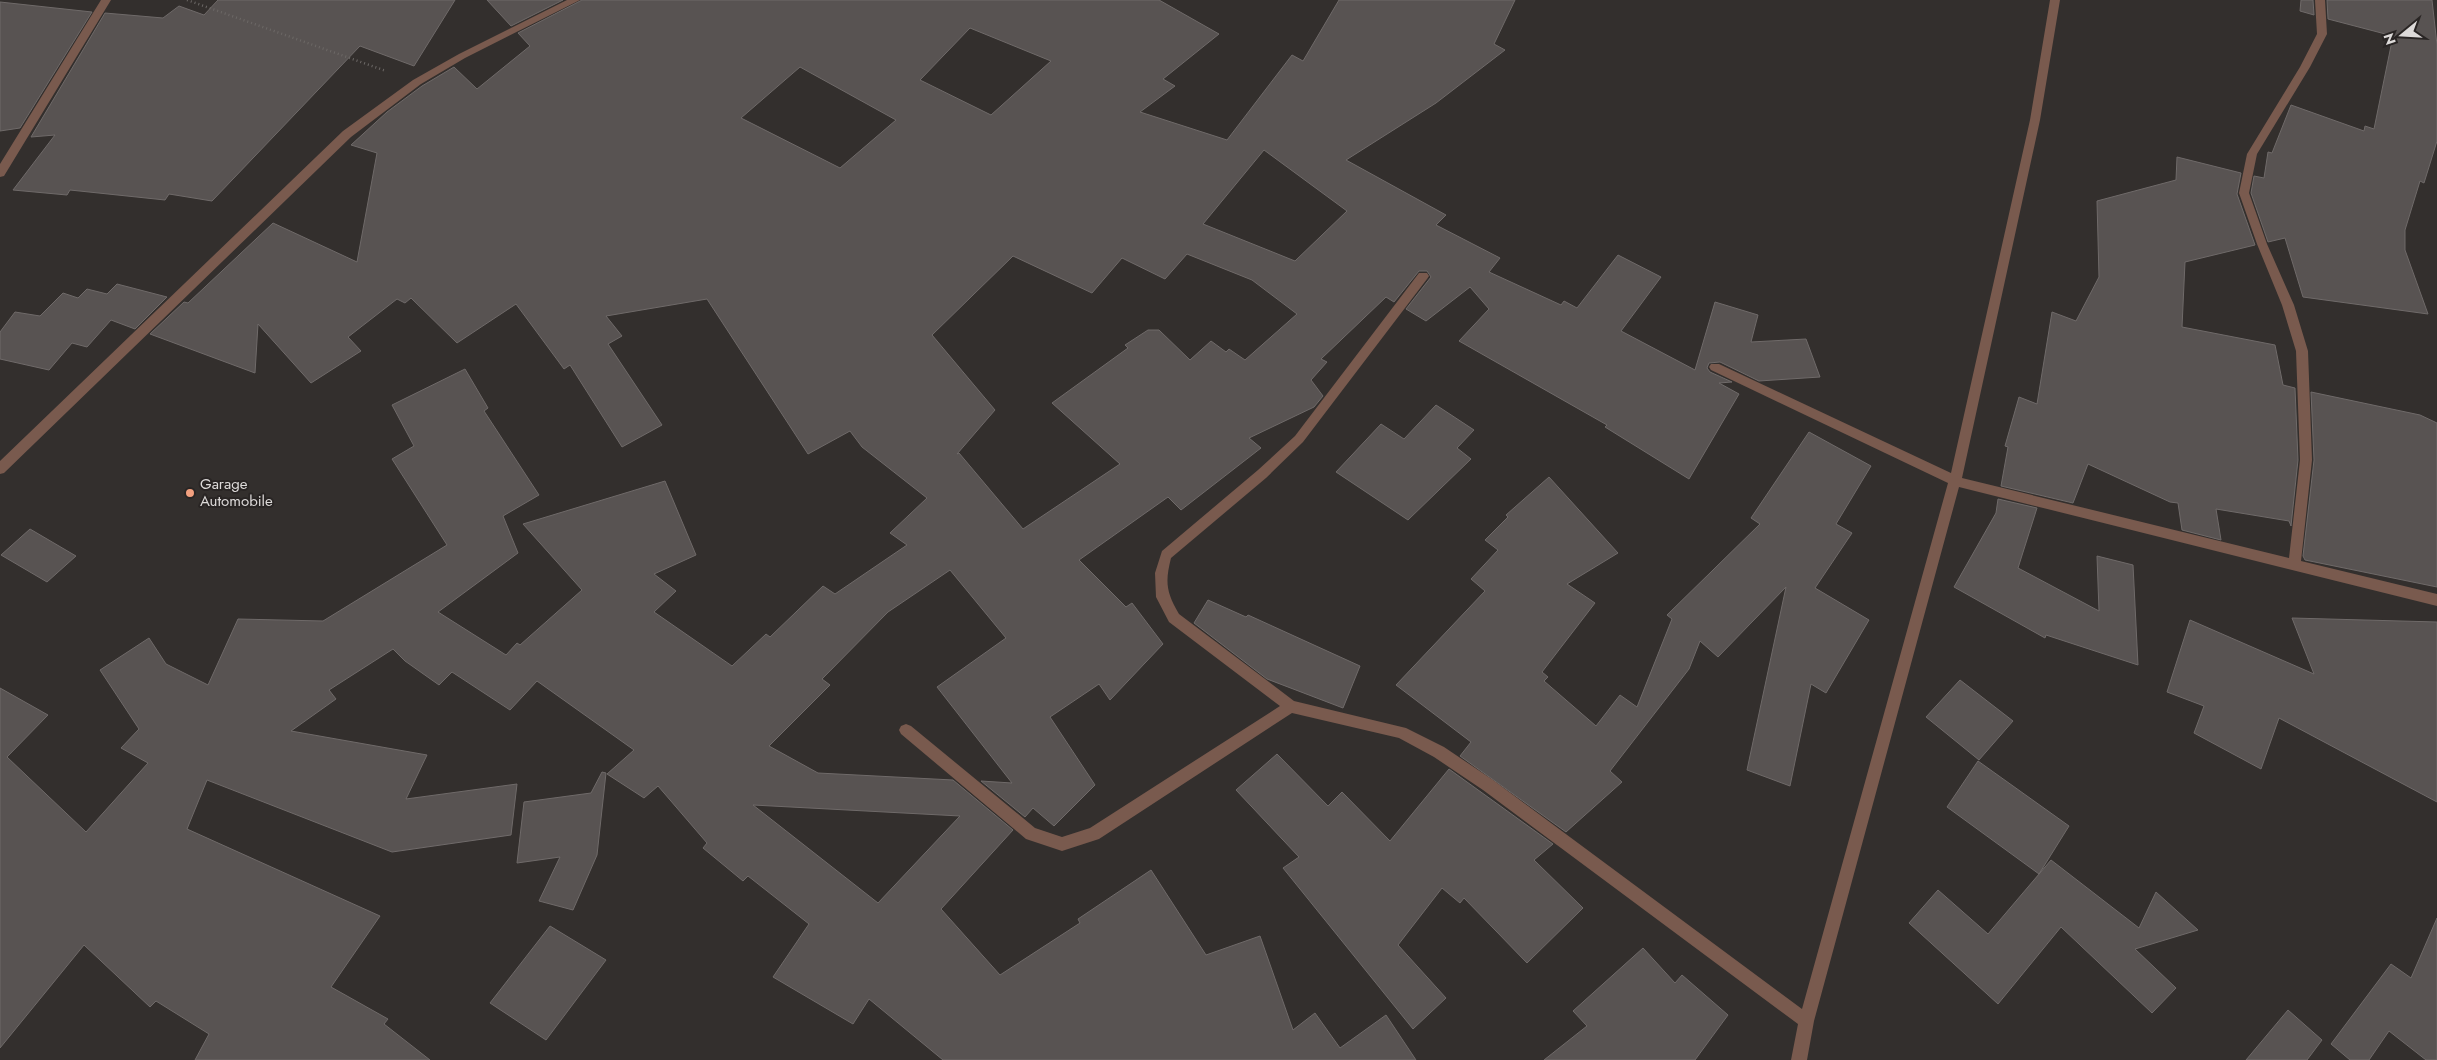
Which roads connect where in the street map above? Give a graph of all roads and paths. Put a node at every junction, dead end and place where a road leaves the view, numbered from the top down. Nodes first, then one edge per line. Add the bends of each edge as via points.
1 (106, 0) edge
2 (187, 0) edge
3 (575, 0) edge
4 (2055, 0) edge
5 (2320, 0) edge
6 (417, 82) junction
7 (0, 173) edge
8 (1423, 276) dead end
9 (1714, 367) dead end
10 (0, 470) edge
11 (1955, 481) junction
12 (2294, 566) junction
13 (2437, 600) edge
14 (1290, 706) junction
15 (906, 730) dead end
16 (1806, 1021) junction
17 (1799, 1060) edge

1 - 7 street
2 - 6 path
3 - 6 street
4 - 11 street via 2035,120
5 - 12 street via 2322,34 2252,154 2244,193 2288,305 2302,351 2306,460
6 - 10 street via 348,134
8 - 14 street via 1299,439 1166,555 1161,573 1162,597 1174,618
9 - 11 street
11 - 12 street
11 - 16 street
12 - 13 street
14 - 15 street via 1094,834 1062,844 1031,834
14 - 16 street via 1401,732 1439,752
16 - 17 street

